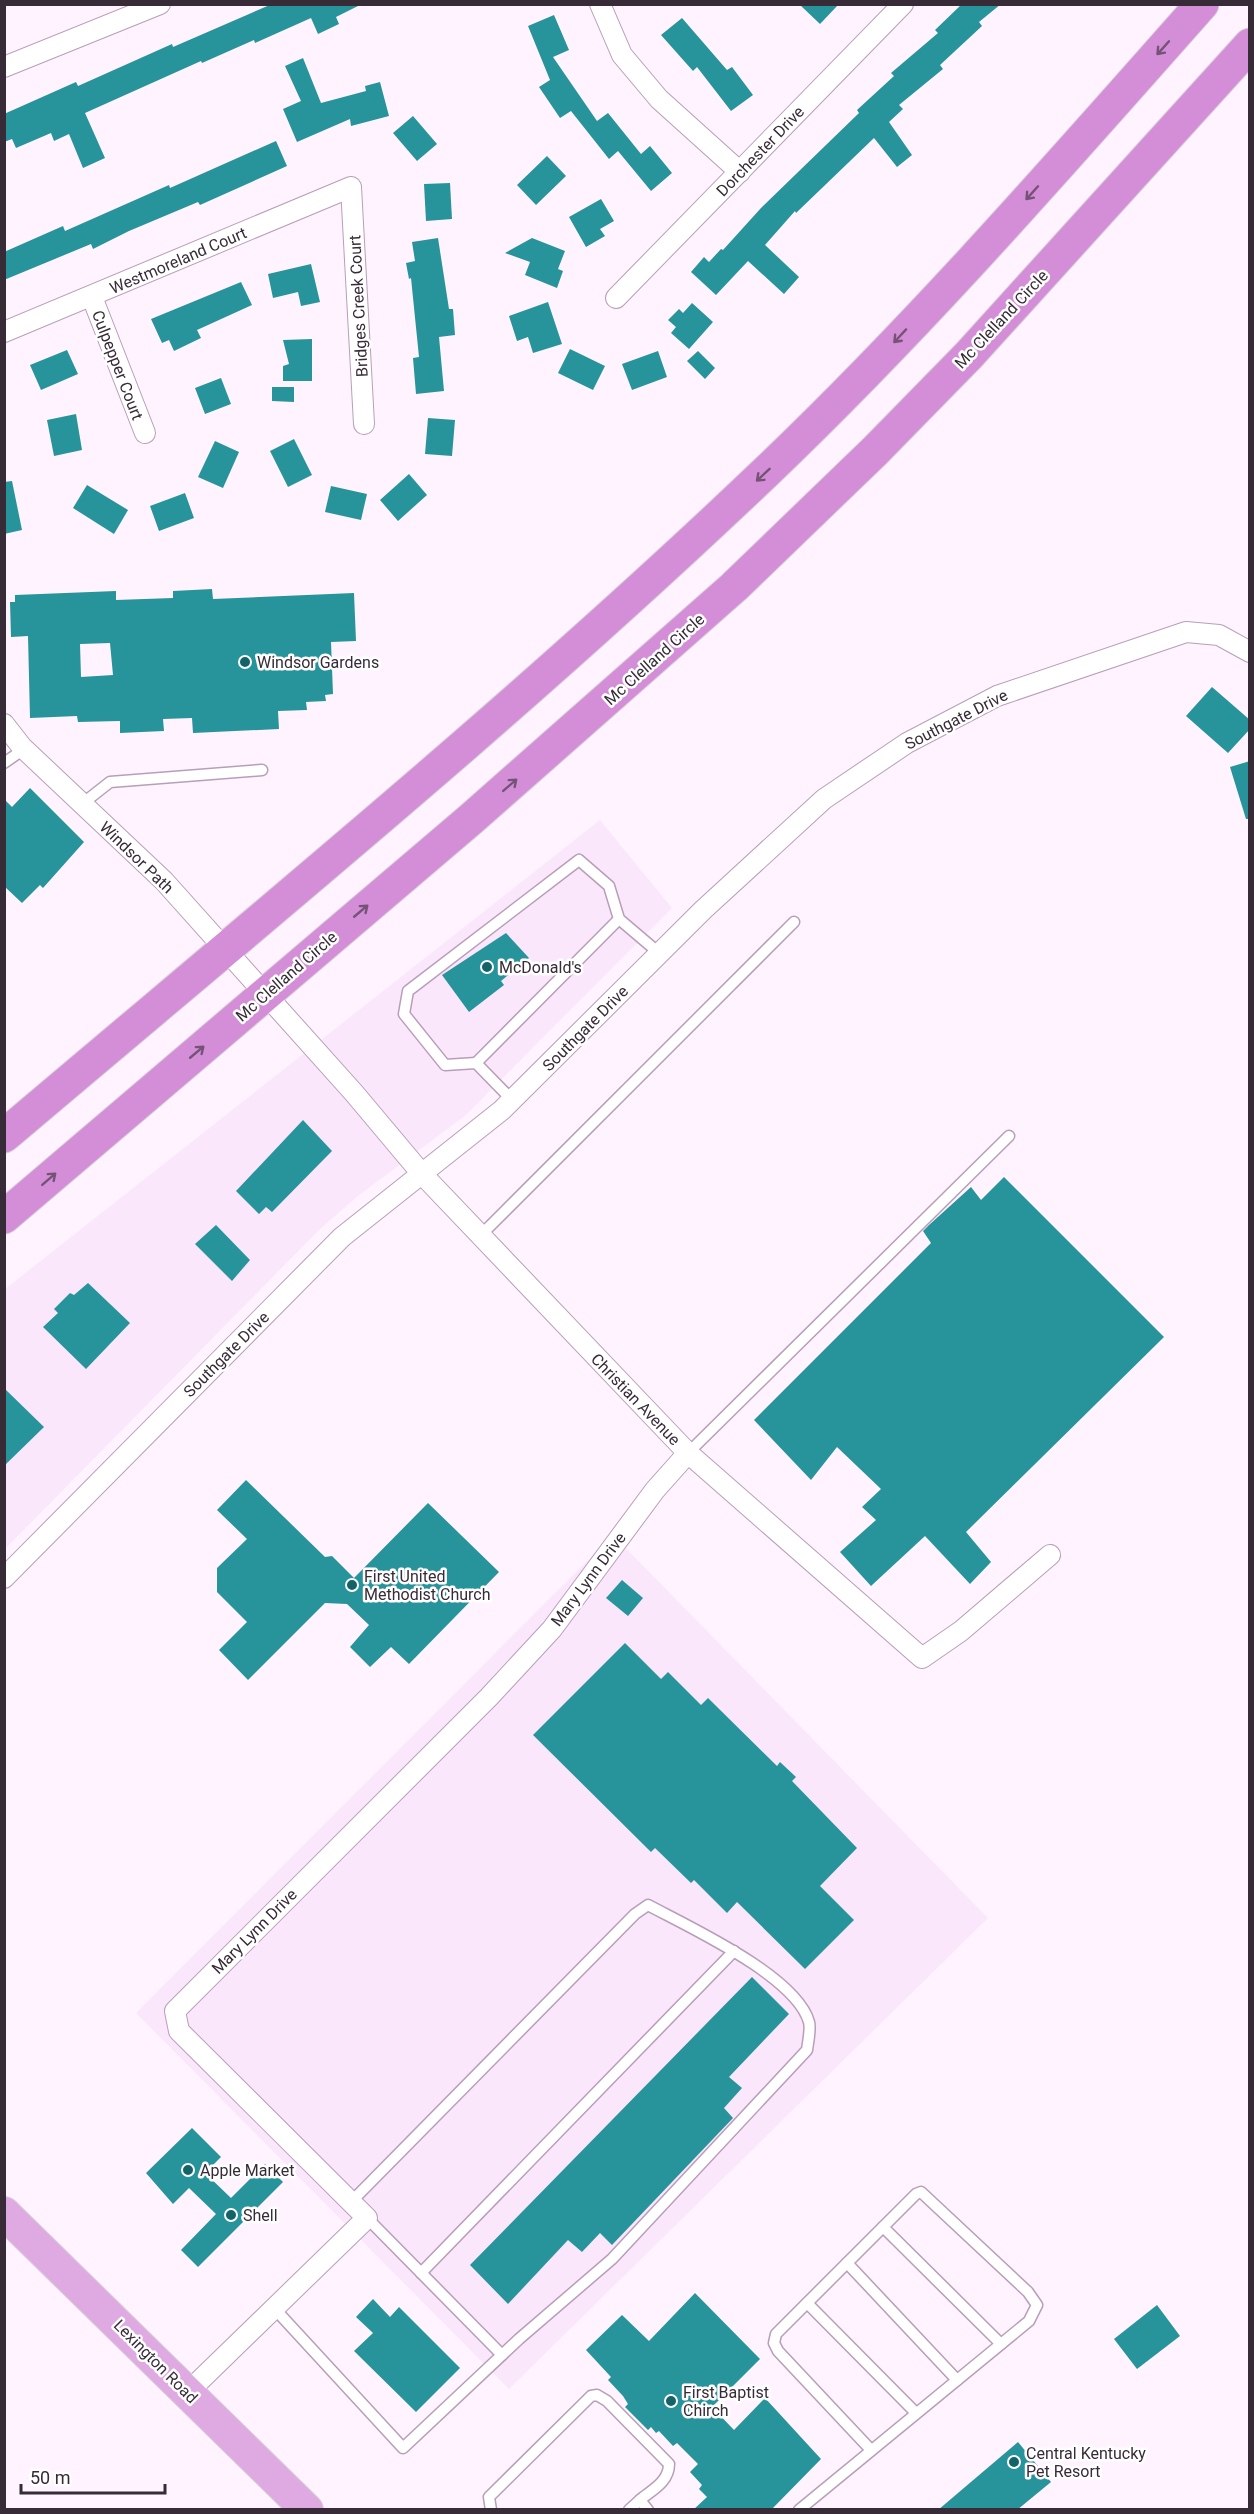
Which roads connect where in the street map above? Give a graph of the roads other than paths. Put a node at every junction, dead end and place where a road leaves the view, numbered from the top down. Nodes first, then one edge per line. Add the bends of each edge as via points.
1 (160, 4) edge
2 (600, 4) edge
3 (903, 4) edge
4 (1202, 4) edge
5 (1250, 45) edge
6 (4, 67) edge
7 (740, 172) junction
8 (351, 187) joint
9 (92, 297) junction
10 (616, 298) dead end
11 (4, 332) edge
12 (364, 424) dead end
13 (145, 433) dead end
14 (1250, 652) edge
15 (4, 724) edge
16 (24, 749) junction
17 (4, 764) edge
18 (262, 770) dead end
19 (82, 804) junction
20 (619, 919) junction
21 (794, 922) dead end
22 (225, 948) junction
23 (659, 953) junction
24 (265, 994) junction
25 (476, 1063) junction
26 (512, 1100) junction
27 (4, 1136) edge
28 (1009, 1136) dead end
29 (422, 1174) junction
30 (4, 1217) edge
31 (480, 1236) junction
32 (688, 1453) junction
33 (1050, 1555) dead end
34 (4, 1578) edge
35 (734, 1951) junction
36 (351, 2202) junction
37 (4, 2213) edge
38 (367, 2217) junction
39 (883, 2227) junction
40 (847, 2263) junction
41 (421, 2273) junction
42 (807, 2303) junction
43 (274, 2308) junction
44 (1001, 2344) junction
45 (502, 2355) junction
46 (957, 2380) junction
47 (188, 2392) junction
48 (916, 2413) junction
49 (871, 2450) junction
50 (640, 2500) junction
51 (307, 2510) edge
52 (491, 2510) edge
53 (629, 2510) edge
54 (648, 2510) edge
55 (799, 2510) edge

1 - 6 street
2 - 7 street via 622,55 659,99
3 - 7 street, Dorchester Drive
4 -> 22 highway via 956,276 768,470 564,657
24 -> 5 highway, Mc Clelland Circle via 549,752 819,506 1003,319
7 - 10 street, Dorchester Drive
8 - 9 street, Westmoreland Court
8 - 12 street, Bridges Creek Court
9 - 11 street, Westmoreland Court
9 - 13 street, Culpepper Court
14 - 23 street, Southgate Drive via 1219,635 1185,632 987,701 907,743 824,800
15 - 16 street, Windsor Path
16 - 17 lane
16 - 19 street, Windsor Path
18 - 19 lane via 110,782
19 - 22 street, Windsor Path via 164,881
20 - 23 lane
20 - 25 lane
20 - 25 lane via 609,886 579,860 408,992 404,1014 446,1065
21 - 31 lane
22 - 24 street, Windsor Path
22 - 27 highway
23 - 26 street, Southgate Drive
24 - 29 street, Christian Avenue
30 -> 24 highway, Mc Clelland Circle
25 - 26 lane
26 - 29 street, Southgate Drive
28 - 32 lane
29 - 31 street, Christian Avenue
29 - 34 street, Southgate Drive via 342,1237
31 - 32 street, Christian Avenue
32 - 33 street, Christian Avenue via 922,1658 961,1631
32 - 36 street, Mary Lynn Drive via 655,1490 552,1629 175,2011 179,2031
35 - 36 lane via 648,1905
35 - 41 lane
35 - 45 lane via 793,1996 809,2023 807,2050 612,2259
36 - 38 street, Mary Lynn Drive
37 - 47 main road, Lexington Road
38 - 41 lane
38 - 43 street
39 - 40 lane
39 - 44 lane
39 - 44 lane via 921,2192 1028,2292 1037,2305 1029,2321
40 - 42 lane
40 - 46 lane
41 - 45 lane
42 - 48 lane
42 - 49 lane via 776,2334 774,2343
43 - 45 lane via 403,2448
43 - 47 street
44 - 46 lane
46 - 48 lane
47 - 51 main road, Lexington Road
48 - 49 lane
49 - 55 lane
50 - 52 lane via 661,2484 669,2464 597,2395 489,2497
50 - 53 lane
50 - 54 lane

